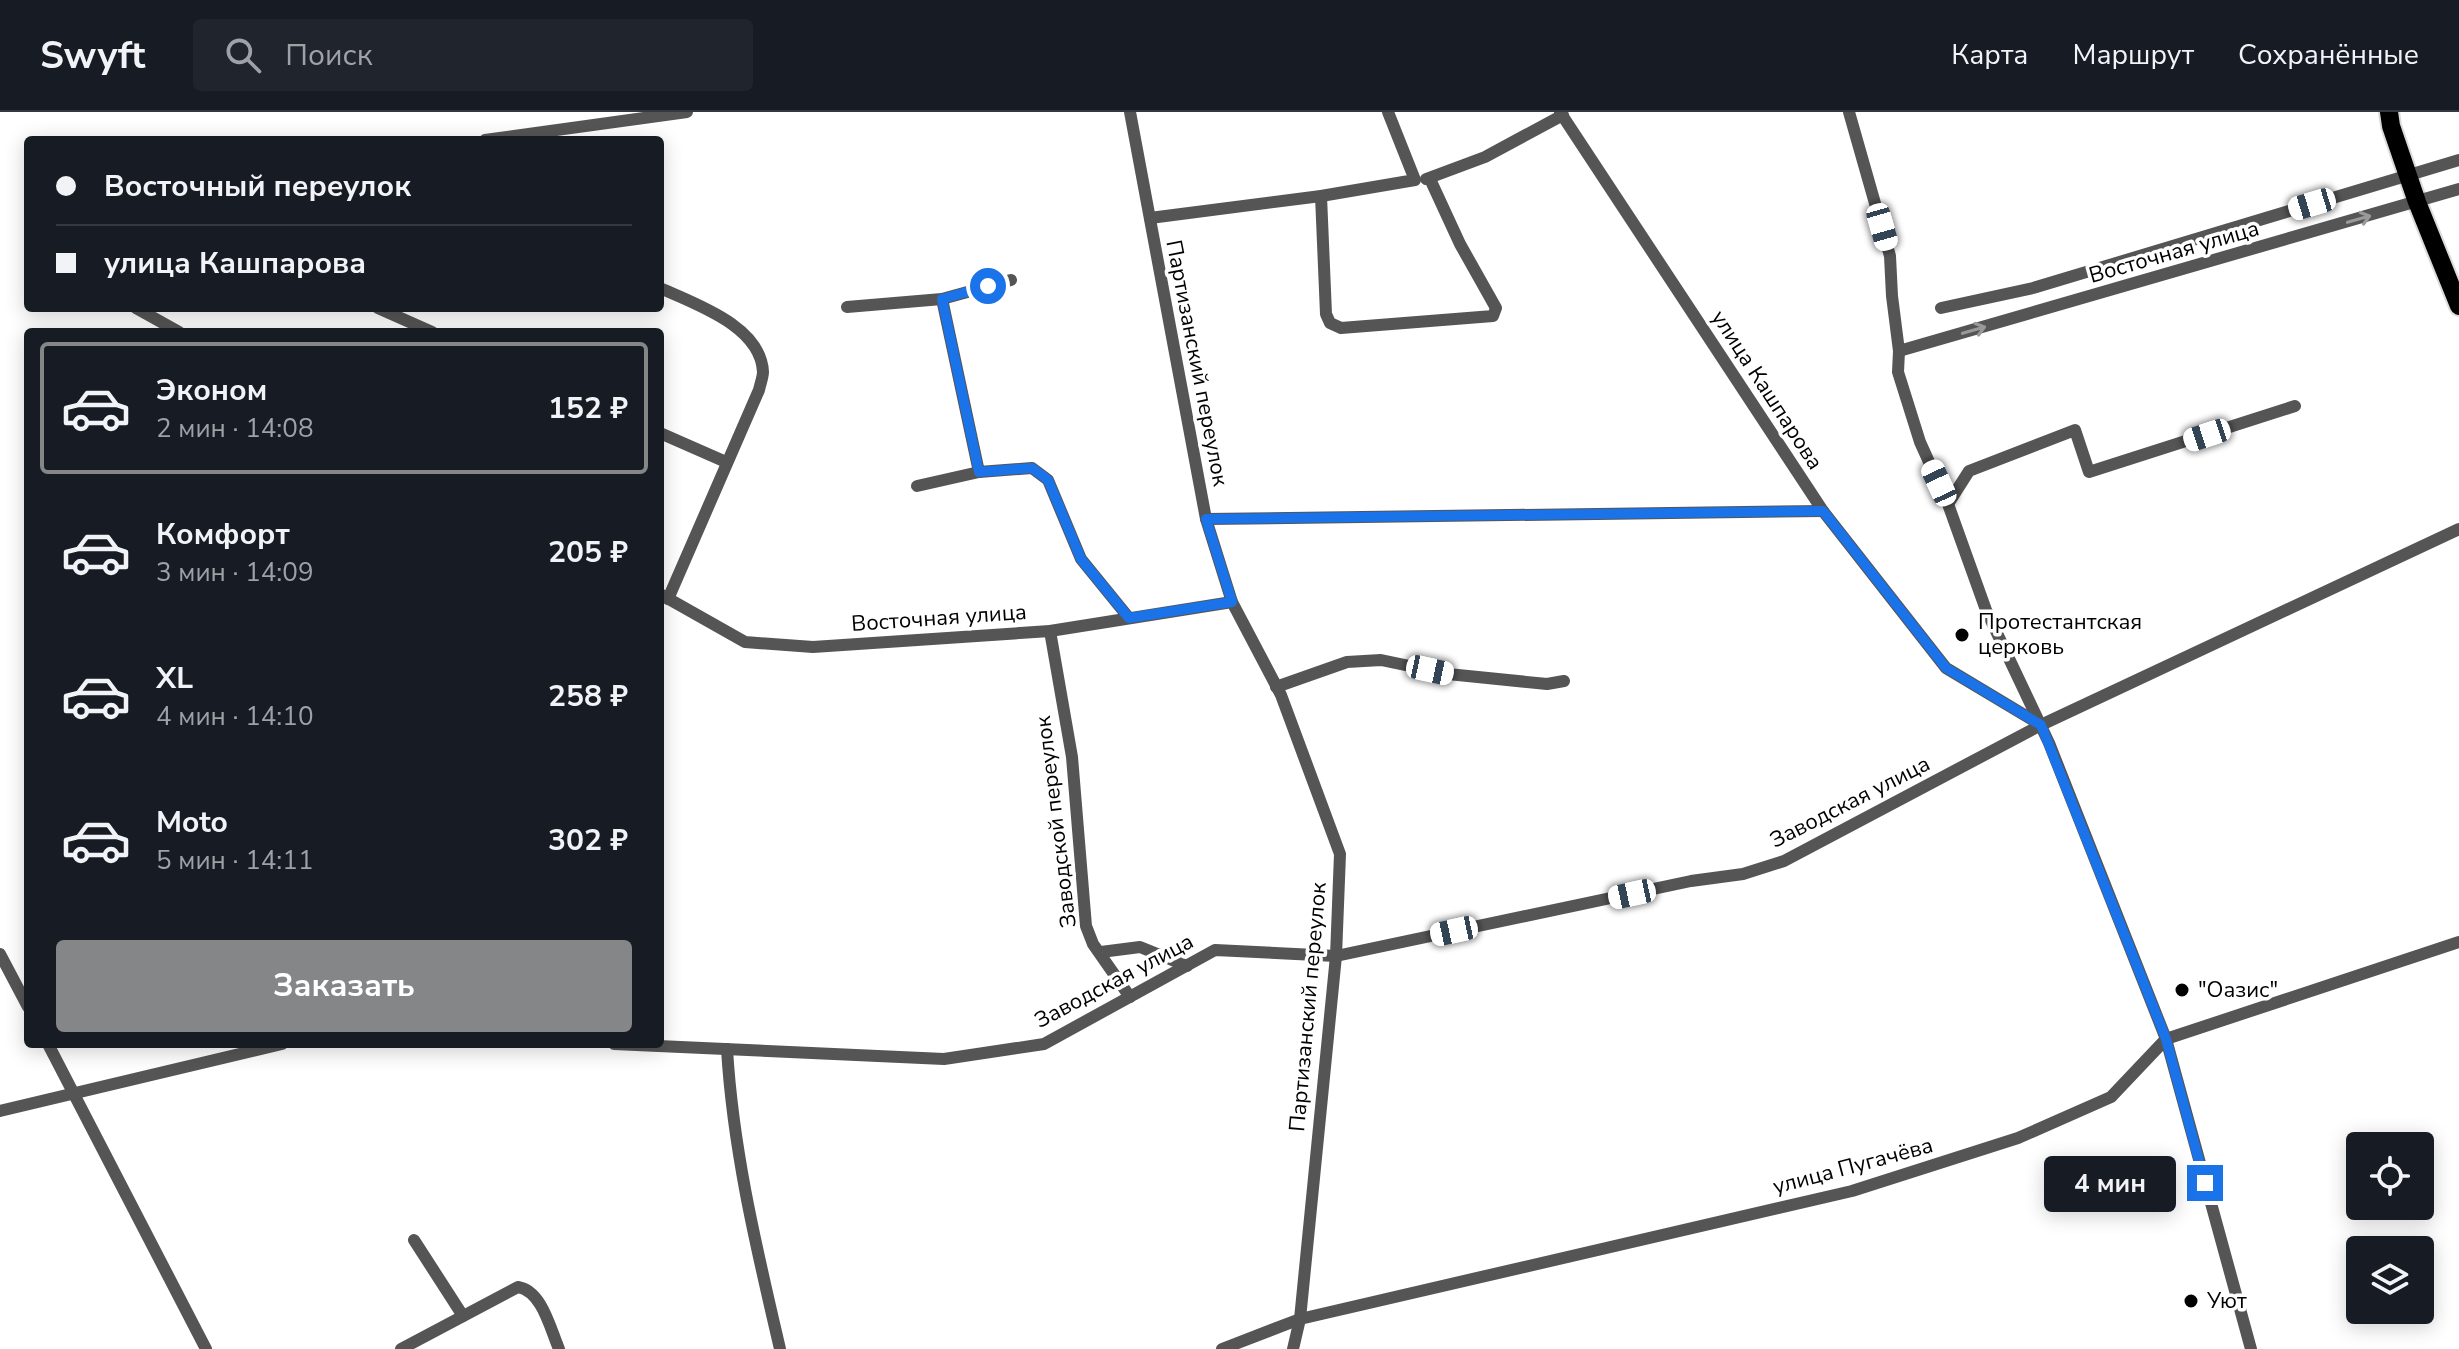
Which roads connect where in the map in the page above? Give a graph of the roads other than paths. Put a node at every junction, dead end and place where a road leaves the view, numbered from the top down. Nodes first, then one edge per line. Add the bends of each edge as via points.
1 (687, 112) edge
2 (1130, 112) edge
3 (1388, 112) edge
4 (1849, 112) edge
5 (2389, 112) edge
6 (642, 114) edge
7 (1562, 114) edge
8 (509, 136) edge
9 (2459, 160) edge
10 (2408, 175) junction
11 (1430, 179) junction
12 (1415, 180) junction
13 (2459, 189) edge
14 (1321, 196) junction
15 (2417, 202) junction
16 (1150, 218) junction
17 (1011, 280) dead end
18 (2061, 280) junction
19 (664, 290) edge
20 (942, 299) junction
21 (2459, 306) edge
22 (847, 307) dead end
23 (2053, 307) junction
24 (1941, 308) dead end
25 (143, 312) edge
26 (387, 312) edge
27 (172, 328) edge
28 (423, 328) edge
29 (1899, 351) junction
30 (2295, 406) dead end
31 (664, 435) edge
32 (726, 462) junction
33 (979, 472) junction
34 (917, 486) dead end
35 (1948, 504) junction
36 (1823, 511) junction
37 (1206, 519) junction
38 (2459, 529) edge
39 (664, 596) edge
40 (1232, 602) junction
41 (1129, 618) junction
42 (1050, 631) junction
43 (1564, 681) dead end
44 (1276, 687) junction
45 (2041, 725) junction
46 (2459, 942) edge
47 (1101, 952) junction
48 (0, 954) edge
49 (1336, 956) junction
50 (1187, 966) junction
51 (1130, 997) junction
52 (24, 999) edge
53 (2166, 1039) junction
54 (664, 1046) edge
55 (50, 1048) edge
56 (265, 1048) edge
57 (727, 1049) junction
58 (73, 1092) junction
59 (0, 1111) edge
60 (414, 1240) dead end
61 (463, 1316) junction
62 (1300, 1319) junction
63 (419, 1345) edge
64 (206, 1349) edge
65 (401, 1349) edge
66 (559, 1349) edge
67 (780, 1349) edge
68 (1222, 1349) edge
69 (1293, 1349) edge
70 (2251, 1349) edge

1 - 6 street
2 - 16 street, Партизанский переулок
3 - 12 street
4 - 29 street via 1890,256
5 - 10 main road
6 - 8 street
7 - 11 street, Партизанский переулок via 1485,157
7 - 36 street, улица Кашпарова
9 - 10 street, Восточная улица
10 - 15 main road
10 - 18 street, Восточная улица
11 - 12 street, Партизанский переулок
11 - 14 street via 1496,308 1493,316 1341,328 1330,323
12 - 14 street, Партизанский переулок
13 - 15 street, Восточная улица
14 - 16 street, Партизанский переулок
15 - 21 main road
23 -> 15 street, Восточная улица
16 - 37 street, Партизанский переулок
17 - 20 street
18 - 23 street
18 - 24 street, Восточная улица
19 - 32 street via 742,329 758,357 763,371 759,390
20 - 22 street
20 - 33 street
29 -> 23 street, Восточная улица
25 - 27 street
26 - 28 street
29 - 35 street via 1898,372 1920,442
30 - 35 street via 2089,472 2075,430 1969,471
31 - 32 street
32 - 39 street
33 - 34 street
33 - 41 street via 1032,468 1048,480 1081,559
35 - 45 street via 1986,610
36 - 37 street
36 - 45 street, улица Кашпарова via 1946,668
37 - 40 street, Партизанский переулок
38 - 45 street, Заводская улица
39 - 42 street, Восточная улица via 745,642 813,647
40 - 41 street, Восточная улица
40 - 44 street, Партизанский переулок
41 - 42 street, Восточная улица
42 - 47 street, Заводской переулок via 1072,757 1086,926
43 - 44 street via 1547,684 1448,674 1381,660 1347,662
44 - 49 street, Партизанский переулок via 1340,854
45 - 49 street, Заводская улица via 1784,861 1743,874
45 - 53 street
46 - 53 street, улица Пугачёва
47 - 50 street via 1140,947
47 - 51 street, Заводской переулок
48 - 52 street
49 - 50 street, Заводская улица via 1215,950
49 - 62 street, Партизанский переулок
50 - 51 street, Заводская улица
51 - 57 street, Заводская улица via 1044,1044 944,1059
53 - 62 street, улица Пугачёва via 2111,1097 2018,1138 1852,1191
53 - 70 street
54 - 57 street, Заводская улица
55 - 58 street
56 - 58 street
57 - 67 street via 729,1096 748,1206
58 - 59 street
58 - 64 street
60 - 61 street
61 - 63 street
61 - 66 street via 518,1287 528,1289
62 - 68 street, улица Пугачёва
62 - 69 street, Партизанский переулок
63 - 65 street

